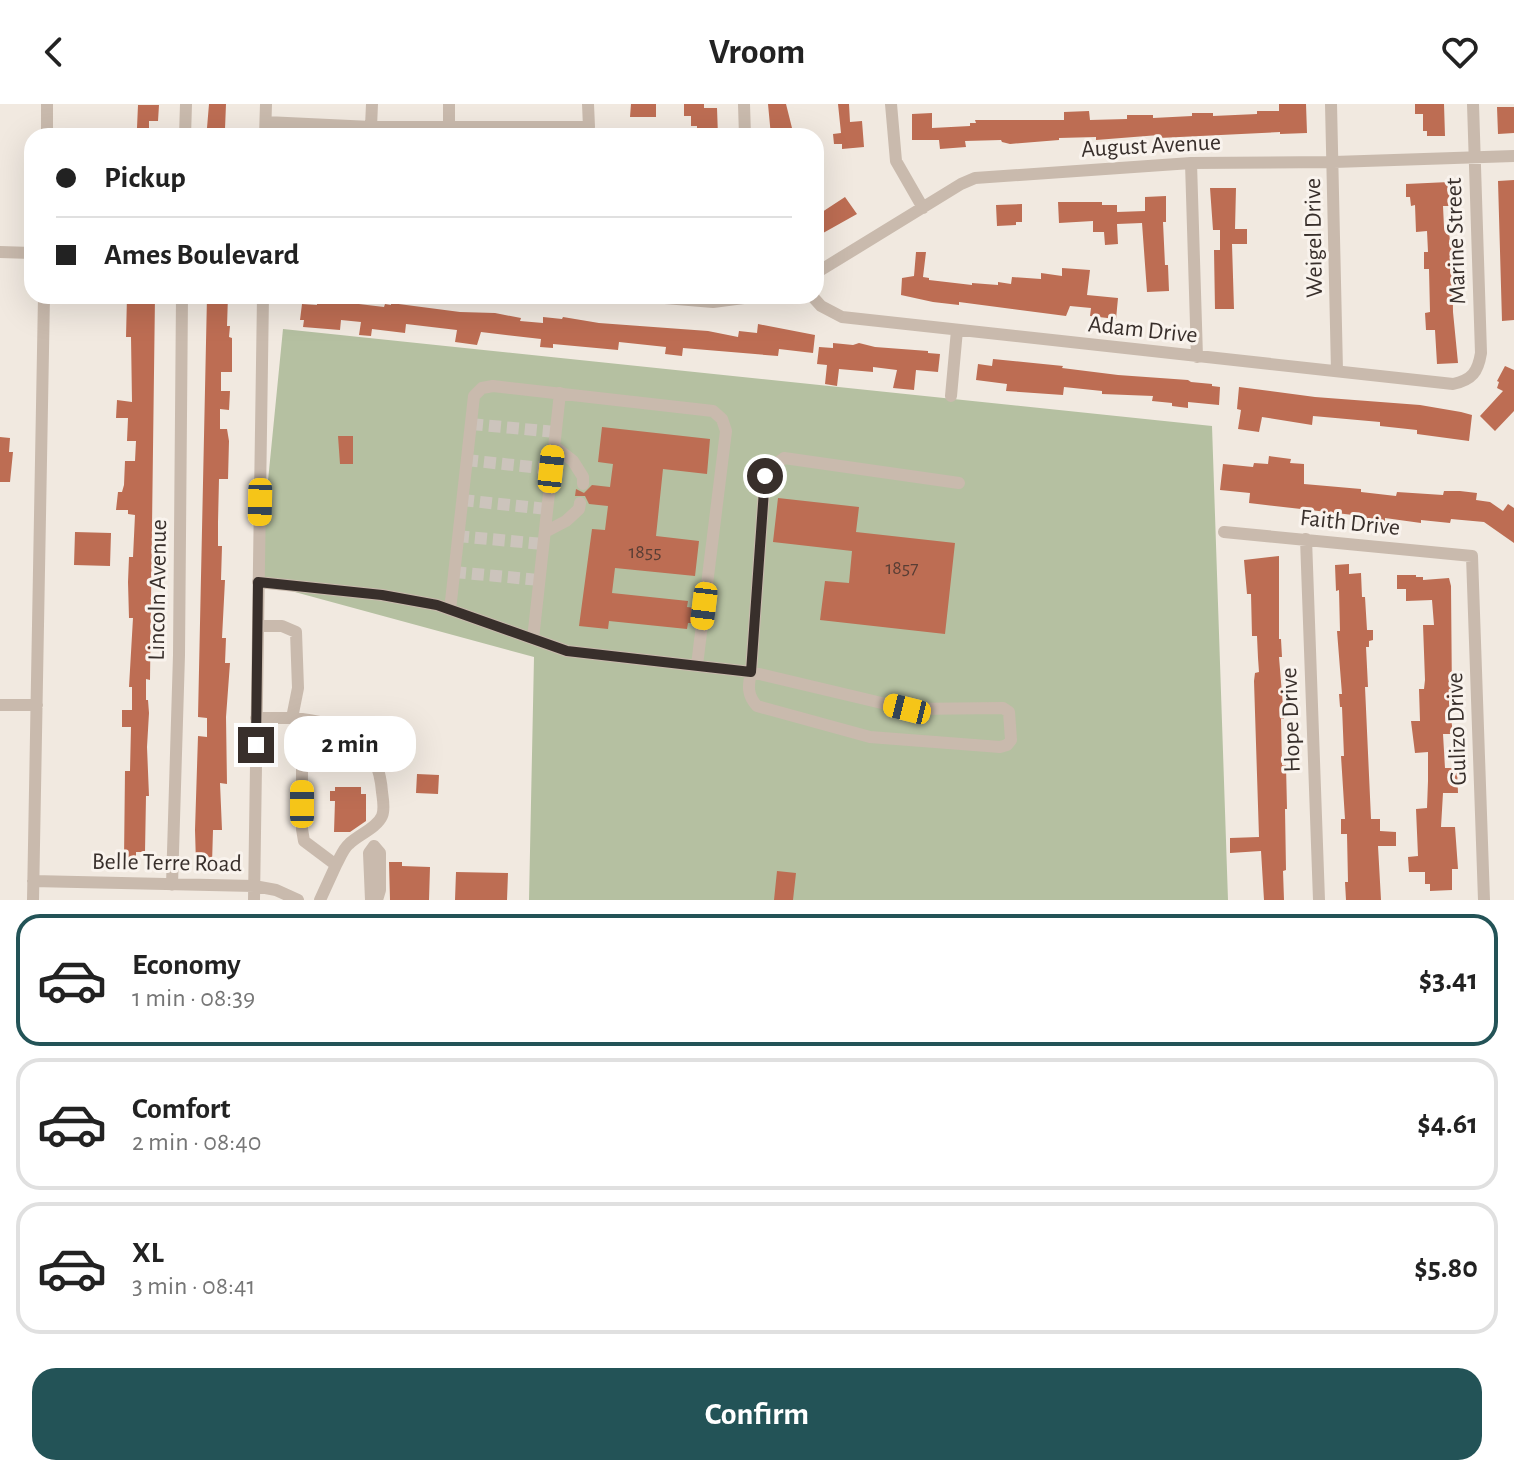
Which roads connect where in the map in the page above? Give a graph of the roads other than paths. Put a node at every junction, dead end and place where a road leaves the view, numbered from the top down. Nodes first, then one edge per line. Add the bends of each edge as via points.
1 (47, 104) edge
2 (186, 104) edge
3 (266, 104) edge
4 (372, 104) edge
5 (449, 104) edge
6 (588, 104) edge
7 (744, 104) edge
8 (891, 104) edge
9 (1331, 104) edge
10 (1473, 104) edge
11 (266, 122) junction
12 (371, 127) junction
13 (449, 127) junction
14 (47, 128) edge
15 (185, 128) edge
16 (266, 128) edge
17 (745, 128) edge
18 (1475, 156) junction
19 (1514, 156) edge
20 (1334, 162) junction
21 (1191, 163) junction
22 (923, 208) junction
23 (0, 252) edge
24 (24, 253) edge
25 (824, 268) edge
26 (44, 304) edge
27 (182, 304) edge
28 (263, 304) edge
29 (819, 304) edge
30 (957, 330) junction
31 (1197, 357) junction
32 (1337, 371) junction
33 (1474, 376) joint
34 (560, 393) junction
35 (951, 396) dead end
36 (554, 446) junction
37 (959, 483) dead end
38 (583, 484) dead end
39 (580, 503) dead end
40 (545, 532) junction
41 (1224, 532) dead end
42 (1306, 539) junction
43 (1472, 556) joint
44 (258, 582) junction
45 (450, 610) junction
46 (258, 626) junction
47 (533, 639) junction
48 (697, 665) junction
49 (751, 672) junction
50 (0, 705) edge
51 (37, 705) junction
52 (256, 718) junction
53 (297, 718) junction
54 (373, 825) junction
55 (336, 865) junction
56 (33, 881) junction
57 (172, 885) junction
58 (198, 885) junction
59 (254, 893) edge
60 (33, 900) edge
61 (195, 900) edge
62 (298, 900) edge
63 (320, 900) edge
64 (374, 900) edge
65 (1319, 900) edge
66 (1484, 900) edge

1 - 14 street
2 - 15 street
3 - 11 street
4 - 12 street
5 - 13 street
6 - 13 street via 589,127
7 - 17 street
8 - 22 street via 896,161
9 - 20 street, Weigel Drive
10 - 18 street, Marine Street
11 - 12 street
11 - 16 street
12 - 13 street
18 - 19 street, August Avenue
18 - 20 street, August Avenue
18 - 33 street, Marine Street via 1481,353
20 - 21 street, August Avenue
20 - 32 street, Weigel Drive
21 - 22 street, August Avenue via 975,178
21 - 31 street
22 - 25 street, August Avenue
23 - 24 street
26 - 51 street
27 - 57 street, Lincoln Avenue
28 - 44 street
29 - 30 street, Adam Drive via 842,317
30 - 31 street, Adam Drive
30 - 35 street
31 - 32 street, Adam Drive
32 - 33 street, Adam Drive via 1453,384
34 - 36 street
34 - 45 street via 493,386 474,396
34 - 48 street via 691,407 713,411 722,419 726,431
36 - 38 street via 573,461
36 - 40 street
37 - 49 street via 784,458 773,466 765,476
39 - 40 street via 566,521
40 - 47 street
41 - 42 street, Faith Drive
42 - 43 street, Faith Drive
42 - 65 street, Hope Drive
43 - 66 street, Gulizo Drive
44 - 45 street via 382,595
44 - 46 street
45 - 47 street
46 - 52 street
46 - 53 street via 296,632
47 - 48 street via 567,651
48 - 49 street
49 - 49 street via 907,709 1003,708 1009,712 1011,740 1000,747 870,737 757,706 748,688
50 - 51 street
51 - 56 street
52 - 53 street
52 - 59 street
53 - 54 street via 345,728 381,770 384,812
53 - 55 street via 304,841
54 - 55 street via 347,846
54 - 64 street via 374,846 380,853 380,890
55 - 63 street
56 - 57 street, Belle Terre Road
56 - 60 street
57 - 58 street, Belle Terre Road
58 - 59 street, Belle Terre Road
58 - 61 street
59 - 62 street, Belle Terre Road via 276,890

